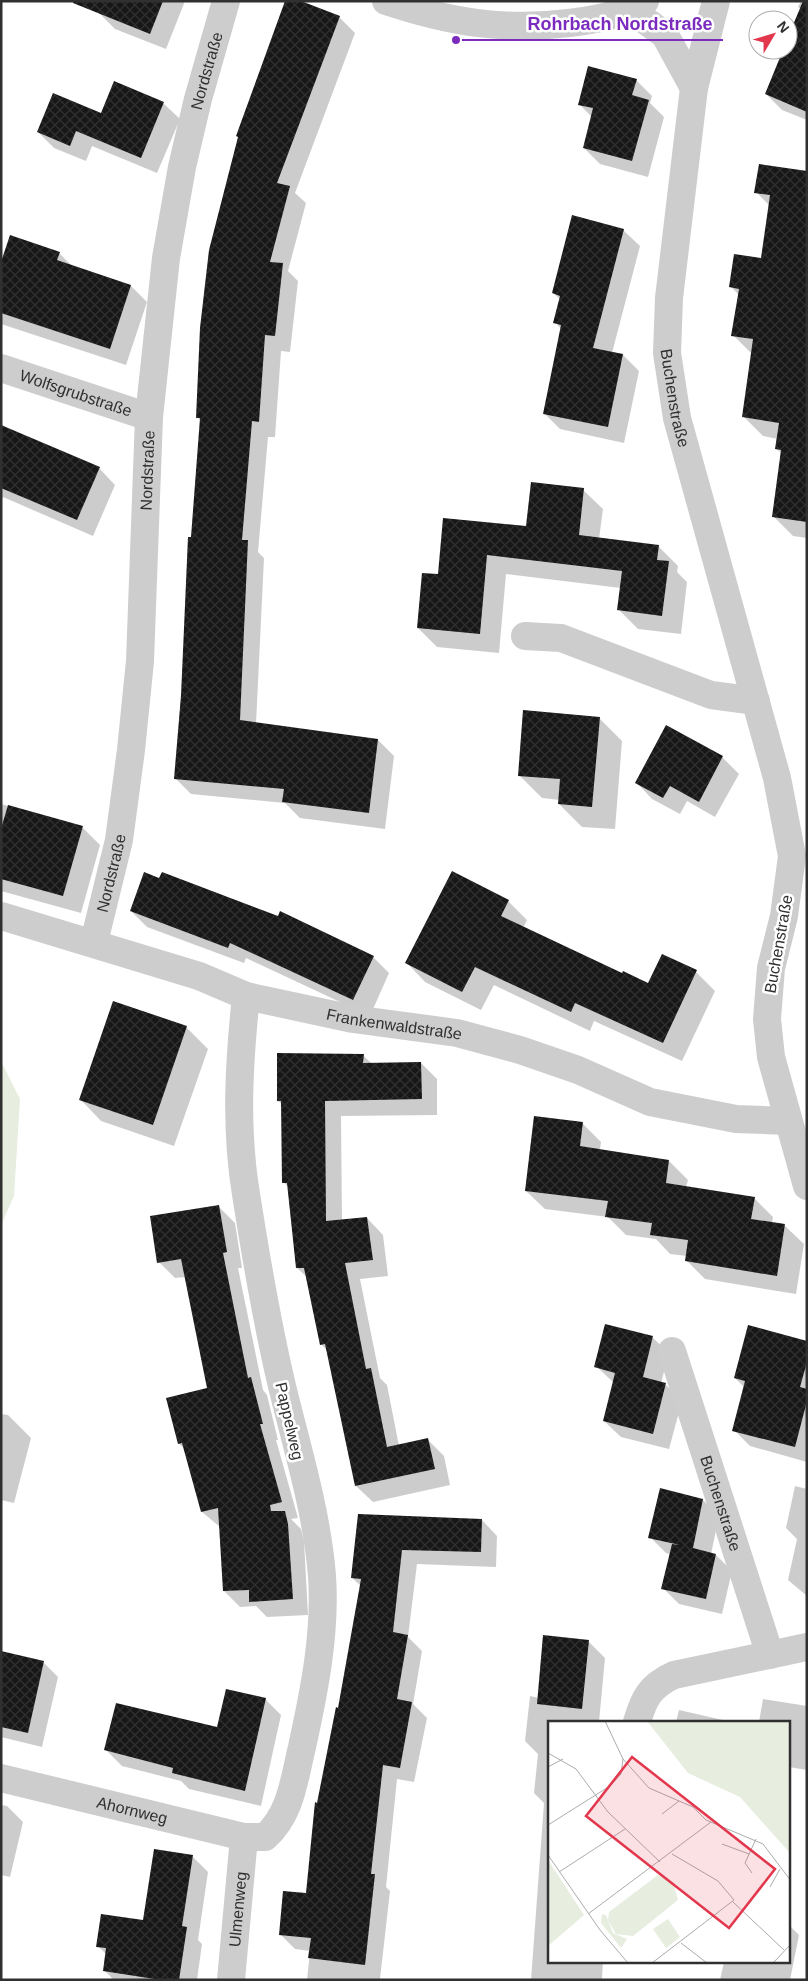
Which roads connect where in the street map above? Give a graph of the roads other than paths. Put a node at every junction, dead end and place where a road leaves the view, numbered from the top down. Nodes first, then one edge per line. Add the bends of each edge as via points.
1 (226, 1) edge
2 (386, 1) edge
3 (716, 1) edge
4 (638, 6) edge
5 (694, 88) junction
6 (1, 368) edge
7 (150, 417) junction
8 (525, 636) dead end
9 (756, 701) junction
10 (1, 916) edge
11 (94, 942) junction
12 (246, 996) junction
13 (787, 1121) junction
14 (807, 1186) edge
15 (672, 1351) dead end
16 (807, 1647) edge
17 (770, 1655) junction
18 (637, 1721) edge
19 (1, 1778) edge
20 (254, 1837) junction
21 (231, 1980) edge

1 - 7 street, Nordstraße via 182,168 166,258
2 - 4 street via 478,24 532,28 590,21
3 - 5 street, Buchenstraße
4 - 5 street via 665,35
5 - 9 street, Buchenstraße via 669,298 667,353 677,418
6 - 7 street, Wolfsgrubstraße
7 - 11 street, Nordstraße via 140,661 131,750 119,840
8 - 9 street via 561,638 711,695
9 - 13 street, Buchenstraße via 778,778 792,856 784,916 771,968 767,1019 771,1057
10 - 11 street, Frankenwaldstraße
11 - 12 street, Frankenwaldstraße via 199,976
12 - 13 street, Frankenwaldstraße via 353,1019 457,1033 578,1070 650,1102 736,1119
12 - 20 street, Pappelweg via 239,1066 238,1132 276,1361 313,1517 322,1577 315,1685 289,1802 277,1827
13 - 14 street, Buchenstraße
15 - 17 street, Buchenstraße
16 - 17 street
17 - 18 street via 674,1675 659,1682 644,1701
19 - 20 street, Ahornweg
20 - 21 street, Ulmenweg

